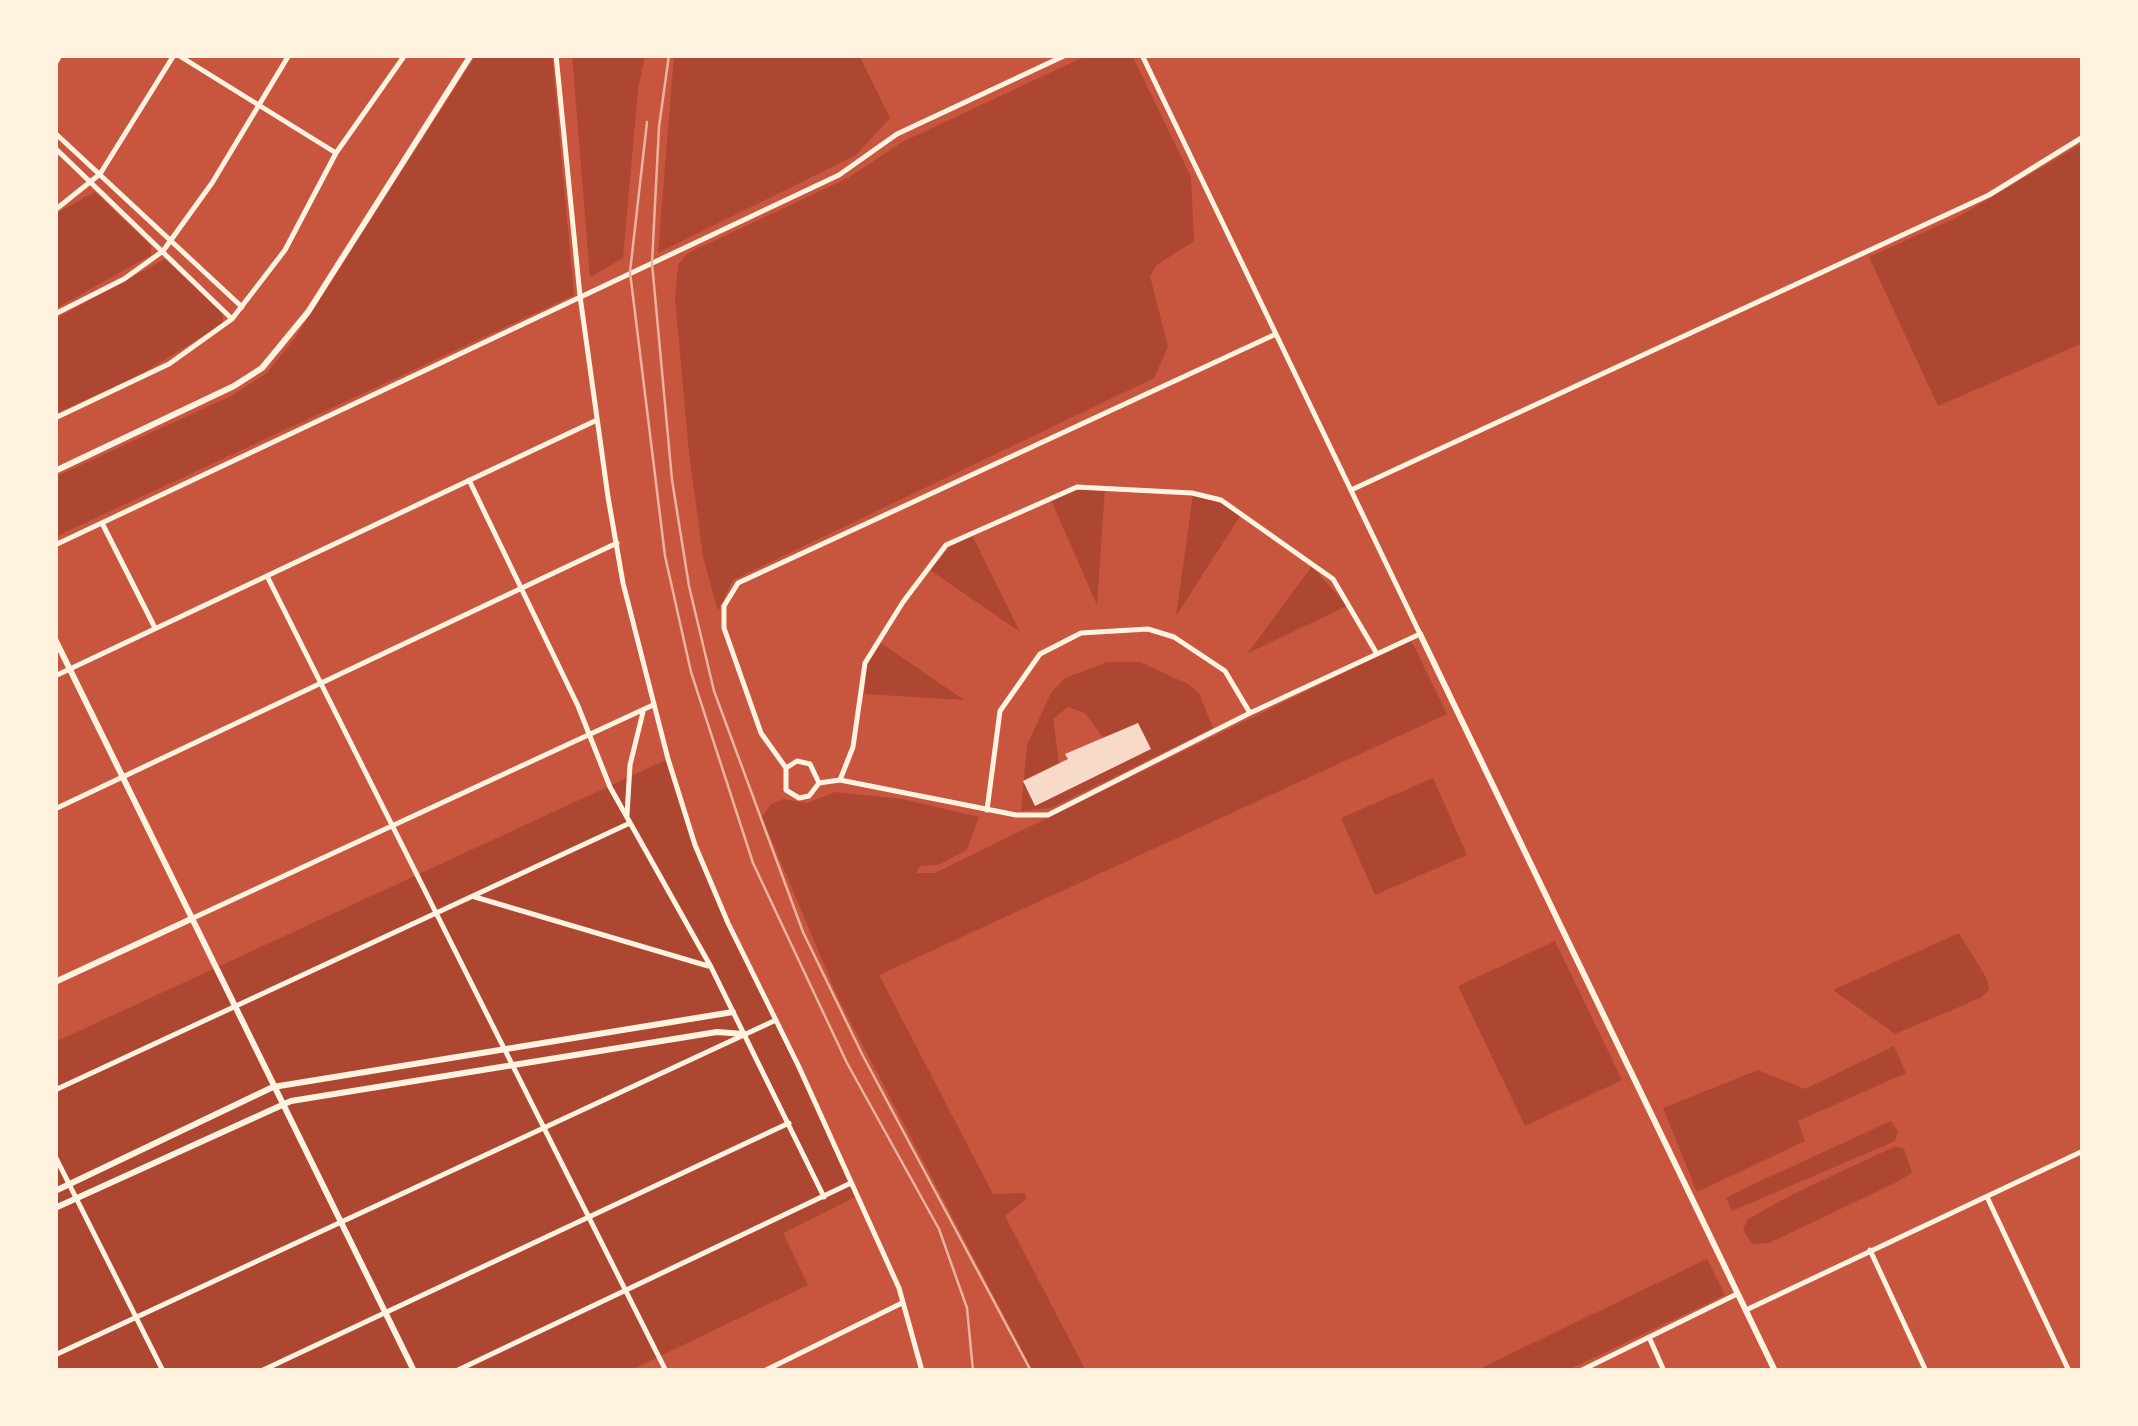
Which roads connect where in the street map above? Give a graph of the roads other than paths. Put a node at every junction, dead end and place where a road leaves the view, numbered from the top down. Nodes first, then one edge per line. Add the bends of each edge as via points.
1 (60, 55) edge
2 (176, 55) edge
3 (288, 55) edge
4 (405, 55) edge
5 (471, 55) edge
6 (556, 55) edge
7 (1066, 55) edge
8 (1142, 55) edge
9 (55, 64) edge
10 (256, 103) junction
11 (55, 133) edge
12 (2083, 137) edge
13 (55, 148) edge
14 (336, 153) junction
15 (100, 174) junction
16 (91, 182) junction
17 (55, 210) edge
18 (171, 241) junction
19 (162, 251) junction
20 (580, 296) junction
21 (242, 307) junction
22 (55, 314) edge
23 (232, 319) junction
24 (1276, 334) junction
25 (55, 418) edge
26 (597, 420) junction
27 (55, 471) edge
28 (469, 480) junction
29 (1351, 490) junction
30 (102, 522) junction
31 (618, 543) junction
32 (55, 545) edge
33 (267, 576) junction
34 (522, 588) junction
35 (155, 628) junction
36 (1420, 634) junction
37 (55, 639) edge
38 (1377, 654) junction
39 (69, 669) junction
40 (55, 676) edge
41 (319, 682) junction
42 (654, 705) junction
43 (643, 710) junction
44 (1250, 712) junction
45 (588, 738) junction
46 (786, 768) junction
47 (122, 776) junction
48 (840, 780) junction
49 (818, 783) junction
50 (55, 809) edge
51 (987, 810) junction
52 (628, 820) junction
53 (391, 830) junction
54 (474, 896) junction
55 (436, 914) junction
56 (191, 920) junction
57 (711, 967) junction
58 (55, 982) edge
59 (233, 1008) junction
60 (734, 1012) junction
61 (776, 1020) junction
62 (744, 1034) junction
63 (506, 1051) junction
64 (514, 1066) junction
65 (273, 1087) junction
66 (55, 1090) edge
67 (280, 1104) junction
68 (789, 1123) junction
69 (543, 1128) junction
70 (2083, 1151) edge
71 (55, 1156) edge
72 (851, 1183) junction
73 (70, 1185) junction
74 (55, 1191) edge
75 (1987, 1196) junction
76 (824, 1197) junction
77 (76, 1198) junction
78 (55, 1208) edge
79 (588, 1219) junction
80 (340, 1222) junction
81 (1870, 1250) junction
82 (629, 1292) junction
83 (1738, 1294) junction
84 (902, 1303) junction
85 (1746, 1310) junction
86 (385, 1315) junction
87 (137, 1318) junction
88 (1649, 1336) junction
89 (55, 1355) edge
90 (163, 1371) edge
91 (261, 1371) edge
92 (414, 1371) edge
93 (456, 1371) edge
94 (666, 1371) edge
95 (764, 1371) edge
96 (922, 1371) edge
97 (1580, 1371) edge
98 (1664, 1371) edge
99 (1775, 1371) edge
100 (1926, 1371) edge
101 (2069, 1371) edge

1 - 9 street
2 - 10 street
2 - 15 street
3 - 10 street
4 - 14 street
5 - 27 street via 308,312 272,356 234,386
6 - 20 street
7 - 20 street via 898,134 839,174
8 - 24 street
10 - 14 street
10 - 18 street
11 - 15 street
12 - 29 street via 1989,195
13 - 16 street
14 - 21 street via 285,250
15 - 16 street
15 - 18 street
16 - 17 street
16 - 19 street
18 - 19 street
18 - 21 street
19 - 22 street via 124,280
19 - 23 street
20 - 26 street
20 - 30 street
21 - 23 street
23 - 25 street via 168,364
24 - 29 street
24 - 46 street via 738,583 724,606 724,628 760,733
26 - 28 street
26 - 31 street
28 - 33 street
28 - 34 street
29 - 36 street
30 - 32 street
30 - 35 street
31 - 34 street
31 - 42 street
33 - 35 street
33 - 41 street
34 - 41 street
34 - 45 street
35 - 39 street
36 - 38 street
36 - 83 street
37 - 39 street
38 - 44 street
38 - 48 street via 1333,579 1221,500 1192,492 1077,487 946,545 865,664 853,748
39 - 40 street
39 - 47 street
41 - 47 street
41 - 53 street
42 - 43 street
42 - 61 street via 695,845
43 - 45 street
43 - 52 street via 630,766
44 - 51 street via 1048,815
44 - 51 street via 1225,671 1174,637 1148,629 1101,629 1067,638 1032,662 1000,711
45 - 52 street
45 - 53 street
46 - 49 street via 806,762
46 - 49 street via 784,785 794,797 809,796
47 - 50 street
47 - 56 street
48 - 49 street
48 - 51 street
52 - 54 street
52 - 57 street
53 - 55 street
53 - 56 street
54 - 55 street
54 - 57 street
55 - 59 street
55 - 63 street
56 - 58 street
56 - 59 street
57 - 60 street
59 - 65 street
59 - 66 street
60 - 62 street
60 - 63 street
61 - 62 street
61 - 72 street
62 - 64 street via 717,1032
62 - 68 street
62 - 69 street
63 - 64 street
63 - 65 street
64 - 67 street
64 - 69 street
65 - 67 street
65 - 73 street
67 - 77 street
67 - 80 street
68 - 76 street
68 - 79 street
69 - 79 street
69 - 80 street
70 - 75 street
71 - 73 street
72 - 76 street
72 - 84 street
73 - 74 street
73 - 77 street
75 - 81 street
75 - 101 street
76 - 82 street
77 - 78 street
77 - 87 street
79 - 82 street
79 - 86 street
80 - 86 street
80 - 87 street
81 - 85 street
81 - 100 street
82 - 93 street
82 - 94 street
83 - 85 street
83 - 88 street
84 - 95 street
84 - 96 street
85 - 99 street
86 - 91 street
86 - 92 street
87 - 89 street
87 - 90 street
88 - 97 street
88 - 98 street

